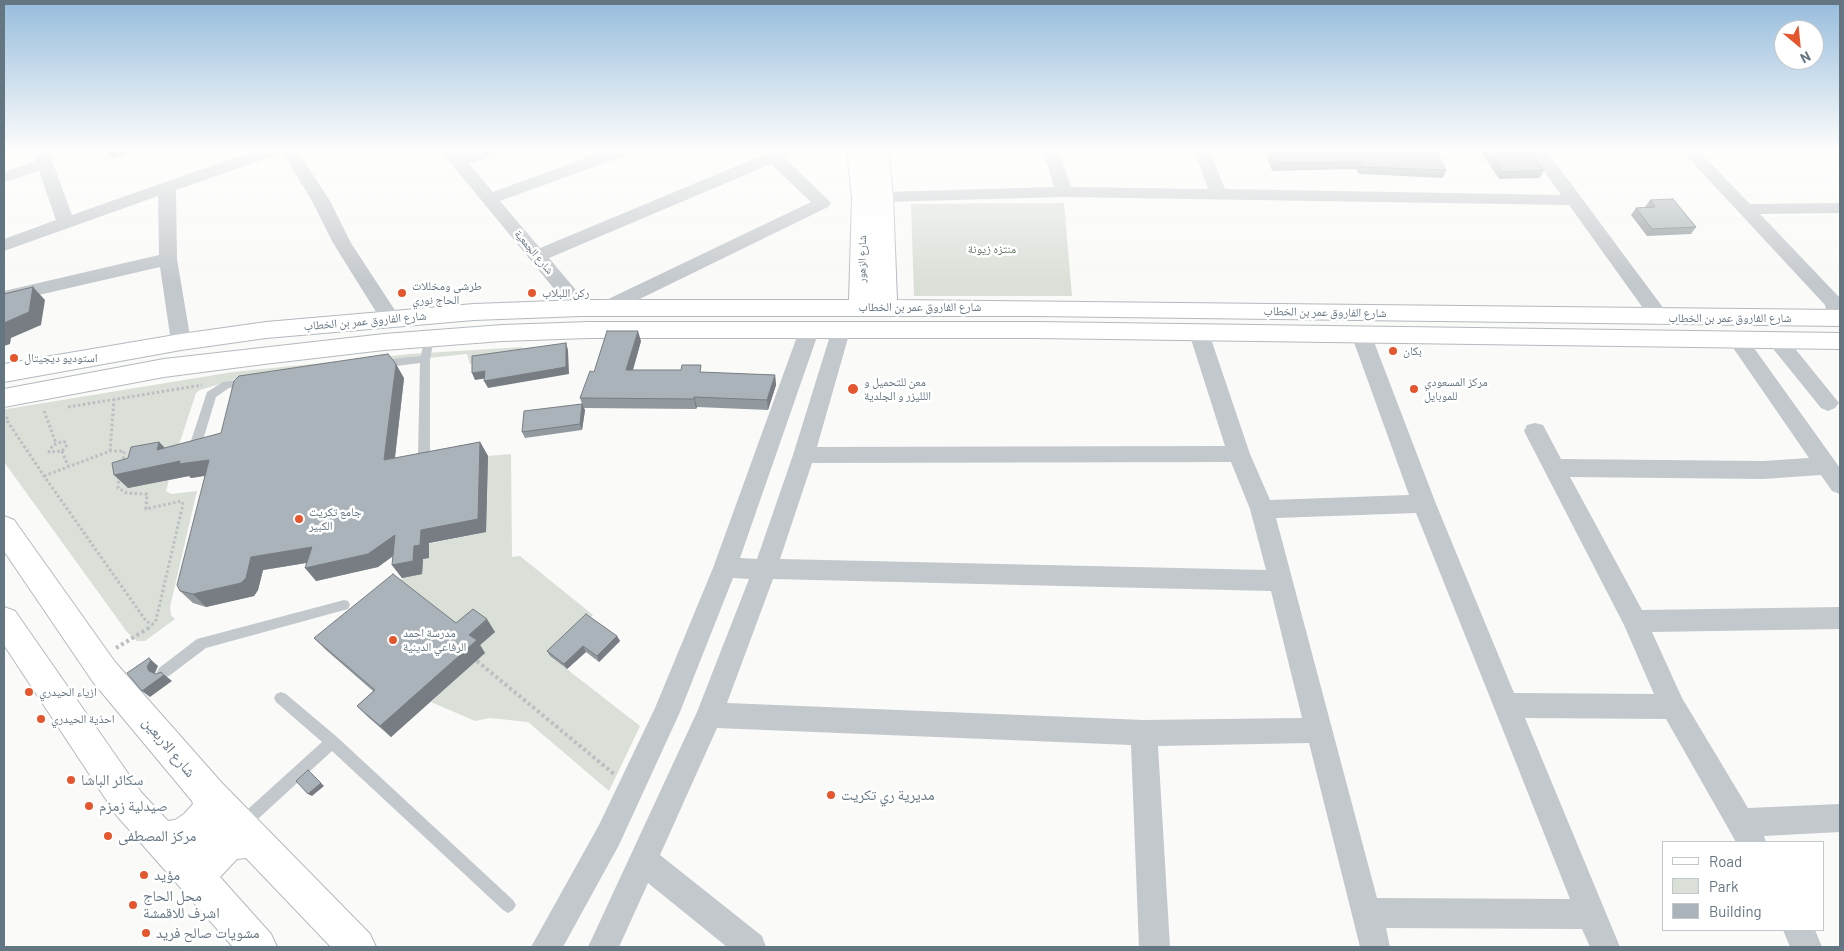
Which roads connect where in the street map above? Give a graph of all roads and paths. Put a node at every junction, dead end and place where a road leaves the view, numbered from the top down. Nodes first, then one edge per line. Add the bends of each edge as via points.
1 (55, 194) edge
2 (147, 194) edge
3 (167, 194) edge
4 (318, 194) edge
5 (485, 194) edge
6 (500, 194) edge
7 (685, 194) edge
8 (815, 194) edge
9 (863, 194) edge
10 (977, 194) edge
11 (1156, 194) edge
12 (1570, 194) edge
13 (1732, 194) edge
14 (1219, 196) joint
15 (882, 197) joint
16 (489, 199) junction
17 (1574, 200) junction
18 (1840, 208) edge
19 (1746, 209) junction
20 (66, 224) junction
21 (4, 246) edge
22 (537, 256) junction
23 (168, 258) junction
24 (4, 297) edge
25 (861, 307) junction
26 (885, 307) junction
27 (580, 308) junction
28 (607, 308) junction
29 (1660, 317) junction
30 (390, 318) junction
31 (1837, 329) edge
32 (809, 331) junction
33 (840, 331) junction
34 (1199, 333) junction
35 (1361, 334) junction
36 (1737, 339) junction
37 (1777, 340) junction
38 (181, 342) junction
39 (427, 349) junction
40 (374, 365) edge
41 (4, 373) edge
42 (256, 381) edge
43 (202, 384) dead end
44 (114, 399) junction
45 (1828, 403) dead end
46 (9, 407) edge
47 (62, 408) dead end
48 (53, 409) dead end
49 (44, 411) junction
50 (37, 412) dead end
51 (1535, 431) dead end
52 (56, 443) junction
53 (194, 450) edge
54 (62, 451) junction
55 (110, 451) junction
56 (424, 454) edge
57 (1239, 454) junction
58 (804, 455) junction
59 (68, 466) junction
60 (1826, 466) junction
61 (1554, 468) junction
62 (44, 476) junction
63 (1840, 485) edge
64 (1424, 504) junction
65 (1262, 508) junction
66 (4, 528) edge
67 (725, 568) junction
68 (765, 569) junction
69 (1280, 581) junction
70 (344, 604) dead end
71 (1840, 618) edge
72 (4, 620) edge
73 (1635, 621) junction
74 (153, 625) junction
75 (96, 660) junction
76 (477, 661) edge
77 (164, 672) edge
78 (281, 698) dead end
79 (1506, 705) junction
80 (1673, 707) junction
81 (709, 715) junction
82 (1319, 730) junction
83 (1144, 734) junction
84 (332, 742) junction
85 (632, 789) junction
86 (209, 794) junction
87 (1840, 818) edge
88 (247, 832) junction
89 (1747, 832) edge
90 (160, 838) junction
91 (644, 861) junction
92 (200, 882) junction
93 (508, 905) dead end
94 (1366, 913) junction
95 (1592, 914) junction
96 (1799, 931) edge
97 (258, 947) edge
98 (357, 947) edge
99 (546, 947) edge
100 (603, 947) edge
101 (751, 947) edge
102 (1154, 947) edge
103 (1375, 947) edge
104 (1605, 947) edge
105 (1807, 947) edge

1 - 20 street
2 - 20 street
3 - 23 street
4 - 30 street via 342,243
5 - 16 street, شارع الجمعية
6 - 16 street
7 - 22 street
8 - 28 street via 822,203
9 - 25 main road, شارع الزهور
10 - 15 street
11 - 14 street
12 - 17 street
13 - 19 street
14 - 17 street
15 - 26 main road, شارع الزهور
16 - 22 street, شارع الجمعية
17 - 29 street
18 - 19 street
19 - 31 street via 1834,303
20 - 21 street
22 - 27 street, شارع الجمعية
23 - 24 street
23 - 38 street
25 - 26 main road, شارع الفاروق عمر بن الخطاب
25 - 28 main road, شارع الفاروق عمر بن الخطاب
26 - 29 main road, شارع الفاروق عمر بن الخطاب
27 - 28 main road, شارع الفاروق عمر بن الخطاب
27 - 30 main road, شارع الفاروق عمر بن الخطاب
29 - 31 main road, شارع الفاروق عمر بن الخطاب
30 - 38 main road, شارع الفاروق عمر بن الخطاب
31 - 37 main road
32 - 33 main road
32 - 39 main road via 667,328 502,333
32 - 67 street
33 - 34 main road
33 - 58 street
34 - 35 main road
34 - 57 street
35 - 36 main road
35 - 64 street
36 - 37 main road
36 - 60 street
37 - 45 street
38 - 41 main road, شارع الفاروق عمر بن الخطاب
39 - 40 lane
39 - 46 main road via 330,347 164,368
39 - 56 lane
42 - 53 lane via 227,385 211,394
43 - 44 path
44 - 47 path
44 - 55 path
46 - 62 path via 6,419
48 - 49 path
49 - 50 path
49 - 52 path
51 - 61 street
52 - 54 path via 67,443
52 - 54 path via 49,448 50,452
54 - 59 path
55 - 59 path
55 - 74 path via 124,451 125,455 118,488 127,493 147,494 146,509 183,504
57 - 58 street
57 - 65 street
58 - 68 street
59 - 62 path
60 - 61 street via 1763,470
60 - 63 street
61 - 73 street
62 - 74 path via 146,621
64 - 65 street
64 - 79 street
65 - 69 street
66 - 75 main road, شارع الاربعين
67 - 68 street
67 - 85 street
68 - 69 street
68 - 81 street
69 - 82 street
70 - 77 lane via 202,643
71 - 73 street
72 - 90 main road via 129,804
73 - 80 street
74 - 75 path
75 - 86 main road, شارع الاربعين via 132,697
76 - 85 path
78 - 84 lane
79 - 80 street
79 - 95 street
80 - 89 street
81 - 83 street
81 - 91 street
82 - 83 street
82 - 94 street
83 - 102 street
84 - 88 lane
84 - 93 lane
85 - 99 street via 584,884
86 - 88 main road, شارع الاربعين
86 - 90 main road via 210,804 196,826 184,835
87 - 89 street
88 - 92 main road via 224,846 207,863
88 - 98 main road, شارع الاربعين
90 - 92 main road
91 - 100 street
91 - 101 street
92 - 97 main road
94 - 95 street
94 - 103 street
95 - 104 street
96 - 105 street

